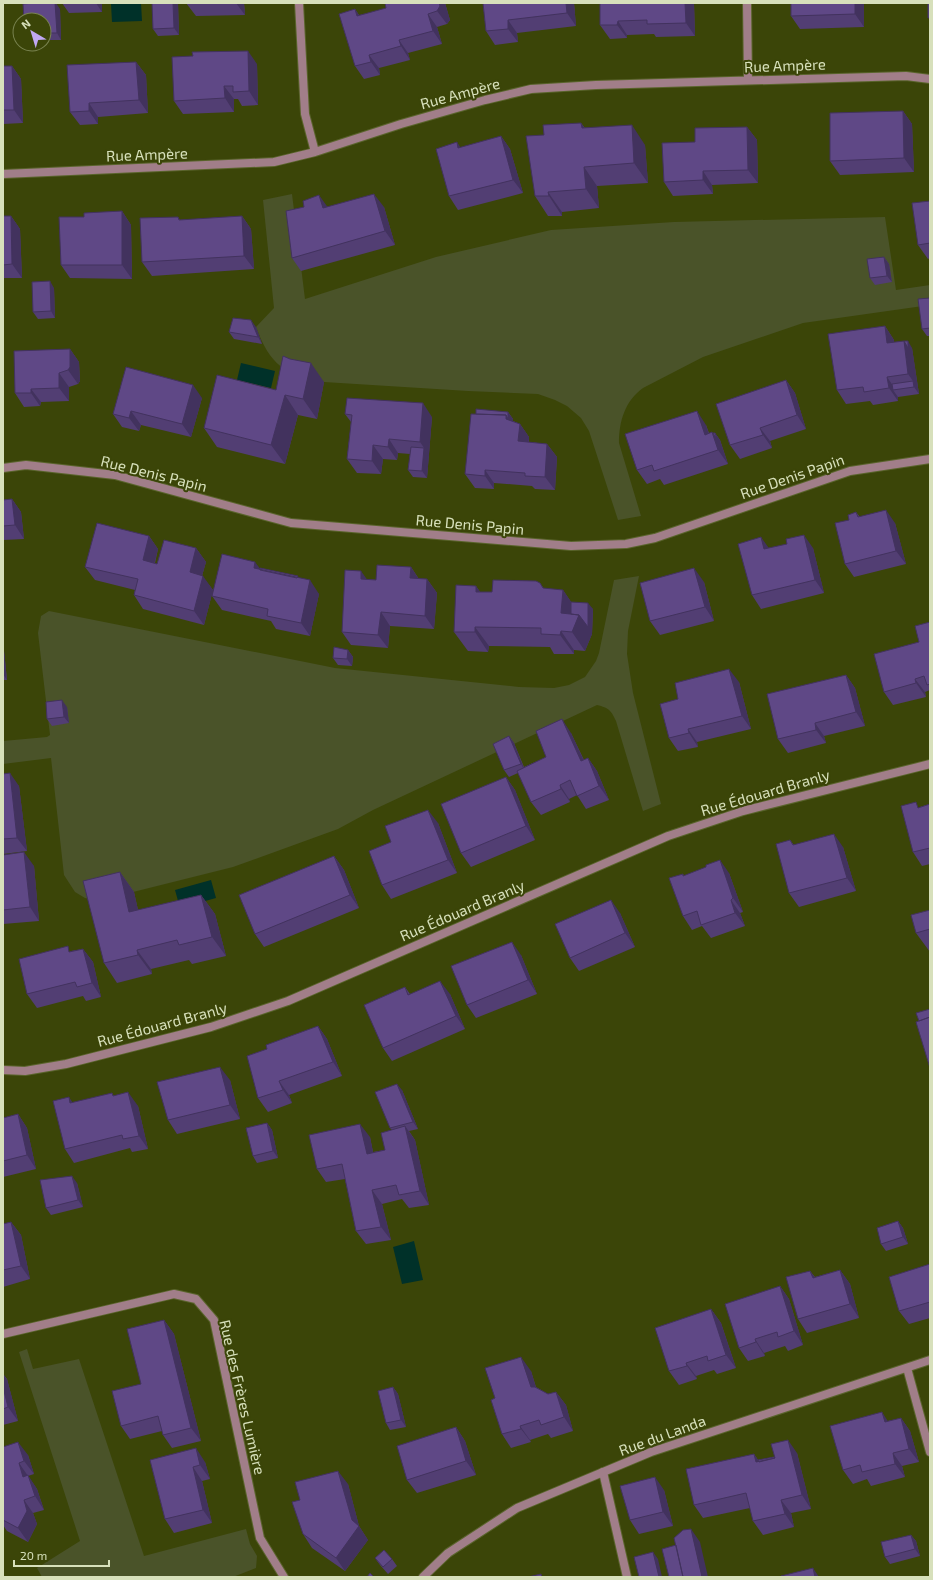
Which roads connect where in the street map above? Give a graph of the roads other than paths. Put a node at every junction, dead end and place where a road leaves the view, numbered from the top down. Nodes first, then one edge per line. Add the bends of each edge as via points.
1 (299, 3) edge
2 (747, 3) edge
3 (930, 79) edge
4 (748, 80) junction
5 (315, 152) junction
6 (3, 174) edge
7 (930, 459) edge
8 (3, 468) edge
9 (930, 764) edge
10 (3, 1070) edge
11 (3, 1334) edge
12 (930, 1360) edge
13 (907, 1368) junction
14 (930, 1452) edge
15 (603, 1472) junction
16 (284, 1577) edge
17 (423, 1577) edge
18 (627, 1577) edge

1 - 5 street via 305,114
2 - 4 street
3 - 4 street, Rue Ampère via 906,76
4 - 5 street, Rue Ampère via 596,84 531,89 401,124
5 - 6 street, Rue Ampère via 274,162
7 - 8 street, Rue Denis Papin via 850,470 655,538 626,544 571,546 291,523 115,475 26,465
9 - 10 street, Rue Édouard Branly via 743,811 668,836 288,1001 211,1027 66,1064 25,1071
11 - 16 street, Rue des Frères Lumière via 174,1294 196,1299 214,1320 260,1538
12 - 13 street, Rue du Landa
13 - 14 street
13 - 15 street, Rue du Landa via 651,1452
15 - 17 street, Rue du Landa via 517,1508 448,1553
15 - 18 street

